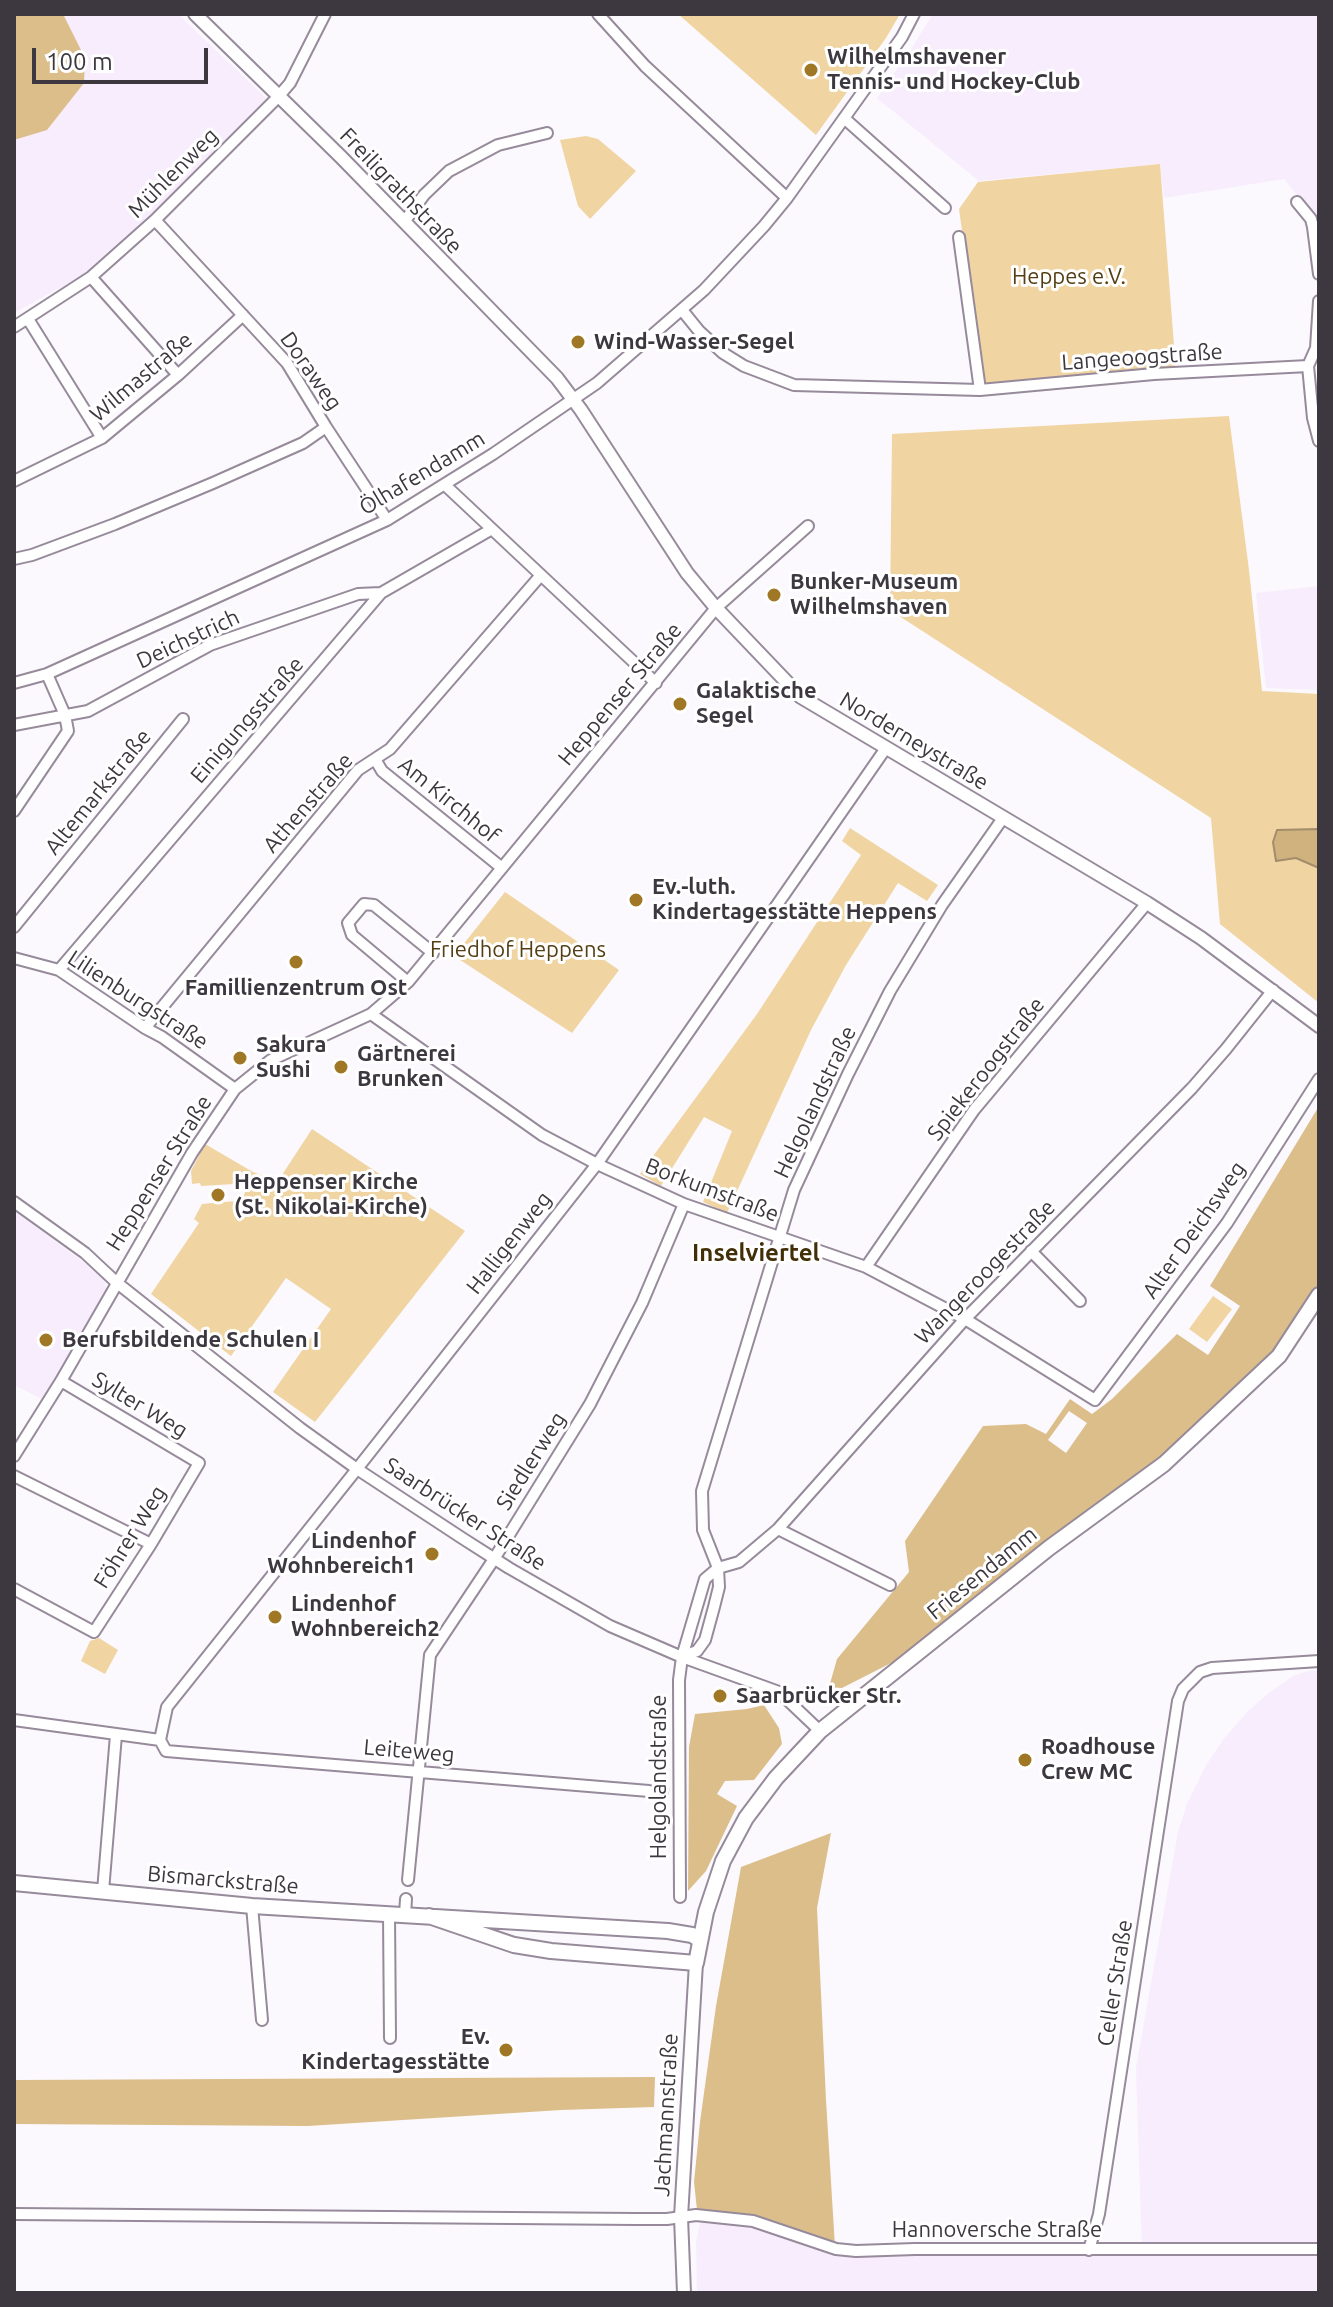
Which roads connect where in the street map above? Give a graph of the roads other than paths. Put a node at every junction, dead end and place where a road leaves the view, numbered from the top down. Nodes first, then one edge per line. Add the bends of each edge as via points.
1 (195, 14) edge
2 (325, 14) edge
3 (598, 14) edge
4 (914, 14) edge
5 (278, 97) junction
6 (844, 118) junction
7 (547, 133) dead end
8 (787, 198) junction
9 (1297, 202) dead end
10 (945, 208) dead end
11 (155, 220) junction
12 (404, 222) junction
13 (959, 237) dead end
14 (1319, 274) edge
15 (91, 277) junction
16 (1319, 301) edge
17 (682, 310) junction
18 (243, 315) junction
19 (28, 319) junction
20 (14, 327) edge
21 (1308, 366) junction
22 (178, 375) junction
23 (980, 390) junction
24 (574, 400) junction
25 (326, 427) junction
26 (102, 438) junction
27 (1319, 441) edge
28 (14, 481) edge
29 (445, 485) junction
30 (387, 520) junction
31 (808, 526) dead end
32 (492, 529) junction
33 (14, 559) edge
34 (541, 575) junction
35 (381, 593) junction
36 (716, 608) junction
37 (47, 674) junction
38 (14, 683) edge
39 (656, 683) junction
40 (65, 715) junction
41 (183, 719) dead end
42 (14, 725) edge
43 (886, 748) junction
44 (375, 759) junction
45 (14, 811) edge
46 (1003, 818) junction
47 (502, 868) junction
48 (1147, 903) junction
49 (14, 927) edge
50 (433, 953) junction
51 (14, 958) edge
52 (59, 970) junction
53 (408, 982) junction
54 (1273, 990) junction
55 (371, 1014) junction
56 (1319, 1026) edge
57 (145, 1028) junction
58 (1319, 1079) edge
59 (235, 1089) junction
60 (597, 1164) junction
61 (14, 1202) edge
62 (684, 1204) junction
63 (779, 1237) junction
64 (1031, 1251) junction
65 (866, 1267) junction
66 (116, 1282) junction
67 (1319, 1295) edge
68 (1080, 1301) dead end
69 (965, 1319) junction
70 (61, 1381) junction
71 (1095, 1400) joint
72 (14, 1456) edge
73 (199, 1463) joint
74 (357, 1469) junction
75 (14, 1476) edge
76 (778, 1529) junction
77 (151, 1544) junction
78 (494, 1559) junction
79 (718, 1568) junction
80 (890, 1585) dead end
81 (14, 1589) edge
82 (682, 1657) junction
83 (1319, 1661) edge
84 (14, 1720) edge
85 (820, 1731) junction
86 (116, 1735) junction
87 (160, 1740) junction
88 (419, 1772) junction
89 (649, 1791) tunnel mouth
90 (408, 1880) dead end
91 (14, 1883) edge
92 (103, 1891) junction
93 (680, 1897) dead end
94 (406, 1899) dead end
95 (252, 1906) junction
96 (706, 1912) junction
97 (389, 1914) junction
98 (405, 1915) junction
99 (429, 1916) junction
100 (678, 1932) junction
101 (700, 1940) junction
102 (696, 1963) junction
103 (262, 2020) dead end
104 (390, 2038) dead end
105 (14, 2214) edge
106 (681, 2217) junction
107 (1319, 2249) edge
108 (1089, 2250) junction
109 (684, 2293) edge

1 - 5 street, Freiligrathstraße
2 - 5 street, Mühlenweg
3 - 8 street via 645,66
4 - 6 street, Ölhafendamm
5 - 11 street, Mühlenweg
5 - 12 street, Freiligrathstraße
6 - 8 street, Ölhafendamm
6 - 10 street
7 - 12 street via 498,145 449,171
8 - 17 street, Ölhafendamm
9 - 14 street via 1311,219
11 - 15 street, Mühlenweg
11 - 18 street, Doraweg
12 - 24 street, Freiligrathstraße
13 - 23 street
15 - 19 street, Mühlenweg
15 - 22 street
16 - 21 street via 1316,348
17 - 23 street, Langeoogstraße via 723,353 794,385
17 - 24 street, Ölhafendamm
18 - 22 street, Wilmastraße
18 - 25 street, Doraweg via 287,363
19 - 20 street, Mühlenweg
19 - 26 street
21 - 23 street, Langeoogstraße
21 - 27 street
22 - 26 street, Wilmastraße
24 - 29 street, Ölhafendamm
24 - 36 street, Norderneystraße via 658,532
25 - 30 street, Doraweg
25 - 33 street via 303,443 185,495
26 - 28 street, Wilmastraße
29 - 30 street, Ölhafendamm
29 - 32 street
30 - 37 street, Ölhafendamm
31 - 36 street, Heppenser Straße
32 - 34 street
32 - 35 street, Einigungsstraße
34 - 39 street
34 - 44 street, Athenstraße via 390,749
35 - 40 street, Deichstrich via 358,594 210,645 88,711
35 - 52 street, Einigungsstraße
36 - 39 street, Heppenser Straße
36 - 43 street, Norderneystraße via 801,697
37 - 38 street, Ölhafendamm
37 - 40 street
39 - 47 street, Heppenser Straße
40 - 42 street, Deichstrich
40 - 45 street via 68,731
41 - 49 street, Altemarkstraße
43 - 46 street, Norderneystraße
43 - 60 street, Halligenweg
44 - 47 street, Am Kirchhof via 382,771
44 - 57 street, Athenstraße via 358,770
46 - 48 street, Norderneystraße
46 - 63 street, Helgolandstraße via 890,991 820,1132
47 - 50 street, Heppenser Straße
48 - 54 street, Norderneystraße
48 - 65 street, Spiekeroogstraße via 974,1110
50 - 53 street, Heppenser Straße
50 - 53 street via 374,905 364,904 348,923 352,935
51 - 52 street, Lilienburgstraße
52 - 57 street, Lilienburgstraße
53 - 55 street, Heppenser Straße
54 - 56 street, Norderneystraße
54 - 64 street, Wangeroogestraße via 1192,1088
55 - 59 street, Heppenser Straße via 271,1060
55 - 60 street, Borkumstraße via 542,1135
57 - 59 street, Lilienburgstraße
58 - 71 street, Alter Deichsweg via 1227,1223
59 - 66 street, Heppenser Straße
60 - 62 street, Borkumstraße
60 - 74 street, Halligenweg
61 - 66 street, Saarbrücker Straße
62 - 63 street, Borkumstraße
62 - 78 street, Siedlerweg via 642,1303 590,1404
63 - 65 street, Borkumstraße
63 - 79 street, Helgolandstraße via 702,1491 703,1530
64 - 68 street
64 - 69 street, Wangeroogestraße
65 - 69 street, Borkumstraße
66 - 70 street, Heppenser Straße
66 - 74 street, Saarbrücker Straße
67 - 85 main road, Friesendamm via 1279,1356 1164,1464 1049,1548
69 - 71 street, Borkumstraße
69 - 76 street, Wangeroogestraße
70 - 72 street, Heppenser Straße
70 - 73 street, Sylter Weg
73 - 77 street, Föhrer Weg
74 - 78 street, Saarbrücker Straße
74 - 87 street, Halligenweg via 167,1707
75 - 77 street
76 - 79 street, Wangeroogestraße via 739,1562
76 - 80 street
77 - 81 street, Föhrer Weg via 94,1632
78 - 82 street, Saarbrücker Straße via 610,1626
78 - 88 street, Siedlerweg via 430,1655
79 - 82 street, Helgolandstraße via 705,1579
79 - 82 street, Helgolandstraße via 719,1587 705,1640 697,1651
82 - 85 street, Saarbrücker Straße via 779,1692
82 - 93 street, Helgolandstraße via 674,1793
83 - 108 street, Celler Straße via 1221,1666 1191,1678 1178,1701 1099,2214
84 - 86 street
85 - 96 main road, Friesendamm via 746,1818 723,1861
86 - 87 street
86 - 92 street
87 - 88 street, Leiteweg via 166,1751
88 - 89 street, Leiteweg
88 - 90 street, Siedlerweg
91 - 92 main road, Bismarckstraße
92 - 95 main road, Bismarckstraße
94 - 98 street
95 - 97 main road, Bismarckstraße
95 - 103 street
96 - 100 main road via 695,1926
96 - 101 main road, Friesendamm
97 - 98 main road, Bismarckstraße
97 - 104 street
98 - 99 main road, Bismarckstraße
99 - 100 main road, Bismarckstraße
99 - 102 main road, Bismarckstraße via 526,1947
100 - 101 main road, Bismarckstraße
101 - 102 main road, Jachmannstraße
102 - 106 street, Jachmannstraße
105 - 106 street, Hannoversche Straße
106 - 108 street, Hannoversche Straße via 753,2221 856,2251
106 - 109 street, Jachmannstraße
107 - 108 street, Hannoversche Straße

